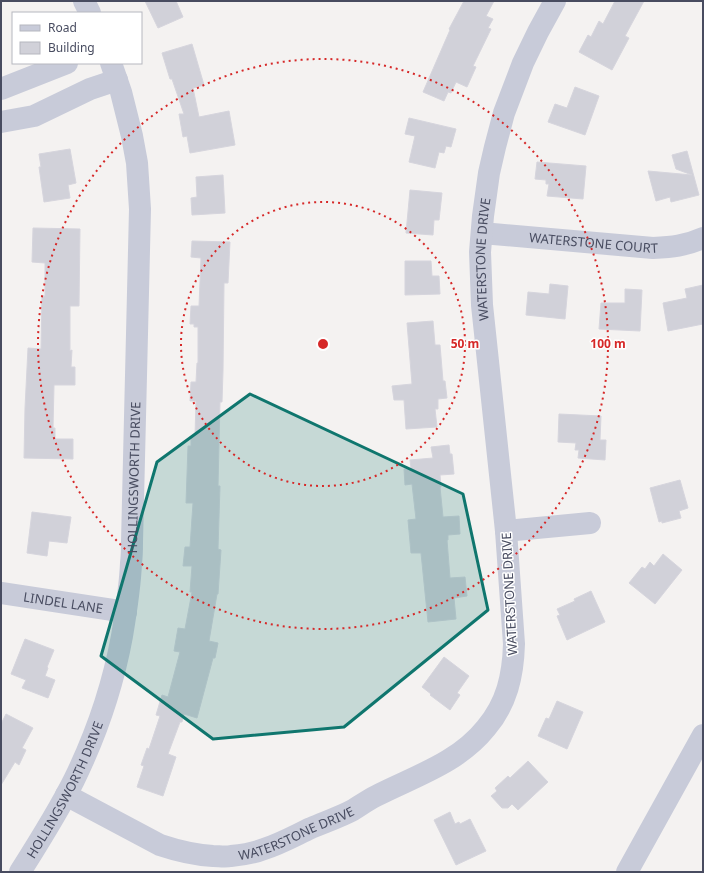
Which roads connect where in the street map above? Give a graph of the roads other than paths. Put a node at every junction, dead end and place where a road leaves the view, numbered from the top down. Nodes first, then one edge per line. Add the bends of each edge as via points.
1 (84, 1) edge
2 (555, 1) edge
3 (90, 12) edge
4 (64, 64) edge
5 (114, 72) edge
6 (1, 89) edge
7 (1, 122) edge
8 (482, 233) junction
9 (703, 238) edge
10 (590, 523) dead end
11 (506, 531) junction
12 (1, 593) edge
13 (126, 612) junction
14 (703, 735) edge
15 (66, 795) junction
16 (20, 872) edge
17 (627, 872) edge

1 - 3 street
2 - 8 street, WATERSTONE DRIVE via 523,63 504,113 489,173
4 - 6 street
5 - 7 street via 90,89 34,116
5 - 13 street, HOLLINGSWORTH DRIVE via 132,136 137,163 140,209 132,542
8 - 9 street, WATERSTONE COURT via 648,248 685,245
8 - 11 street, WATERSTONE DRIVE via 482,300
10 - 11 street
11 - 15 street, WATERSTONE DRIVE via 514,644 511,679 492,721 454,758 374,796 344,814 275,845 231,856 190,854 160,845
12 - 13 street, LINDEL LANE
13 - 15 street, HOLLINGSWORTH DRIVE via 105,703 85,756
14 - 17 street
15 - 16 street, HOLLINGSWORTH DRIVE

